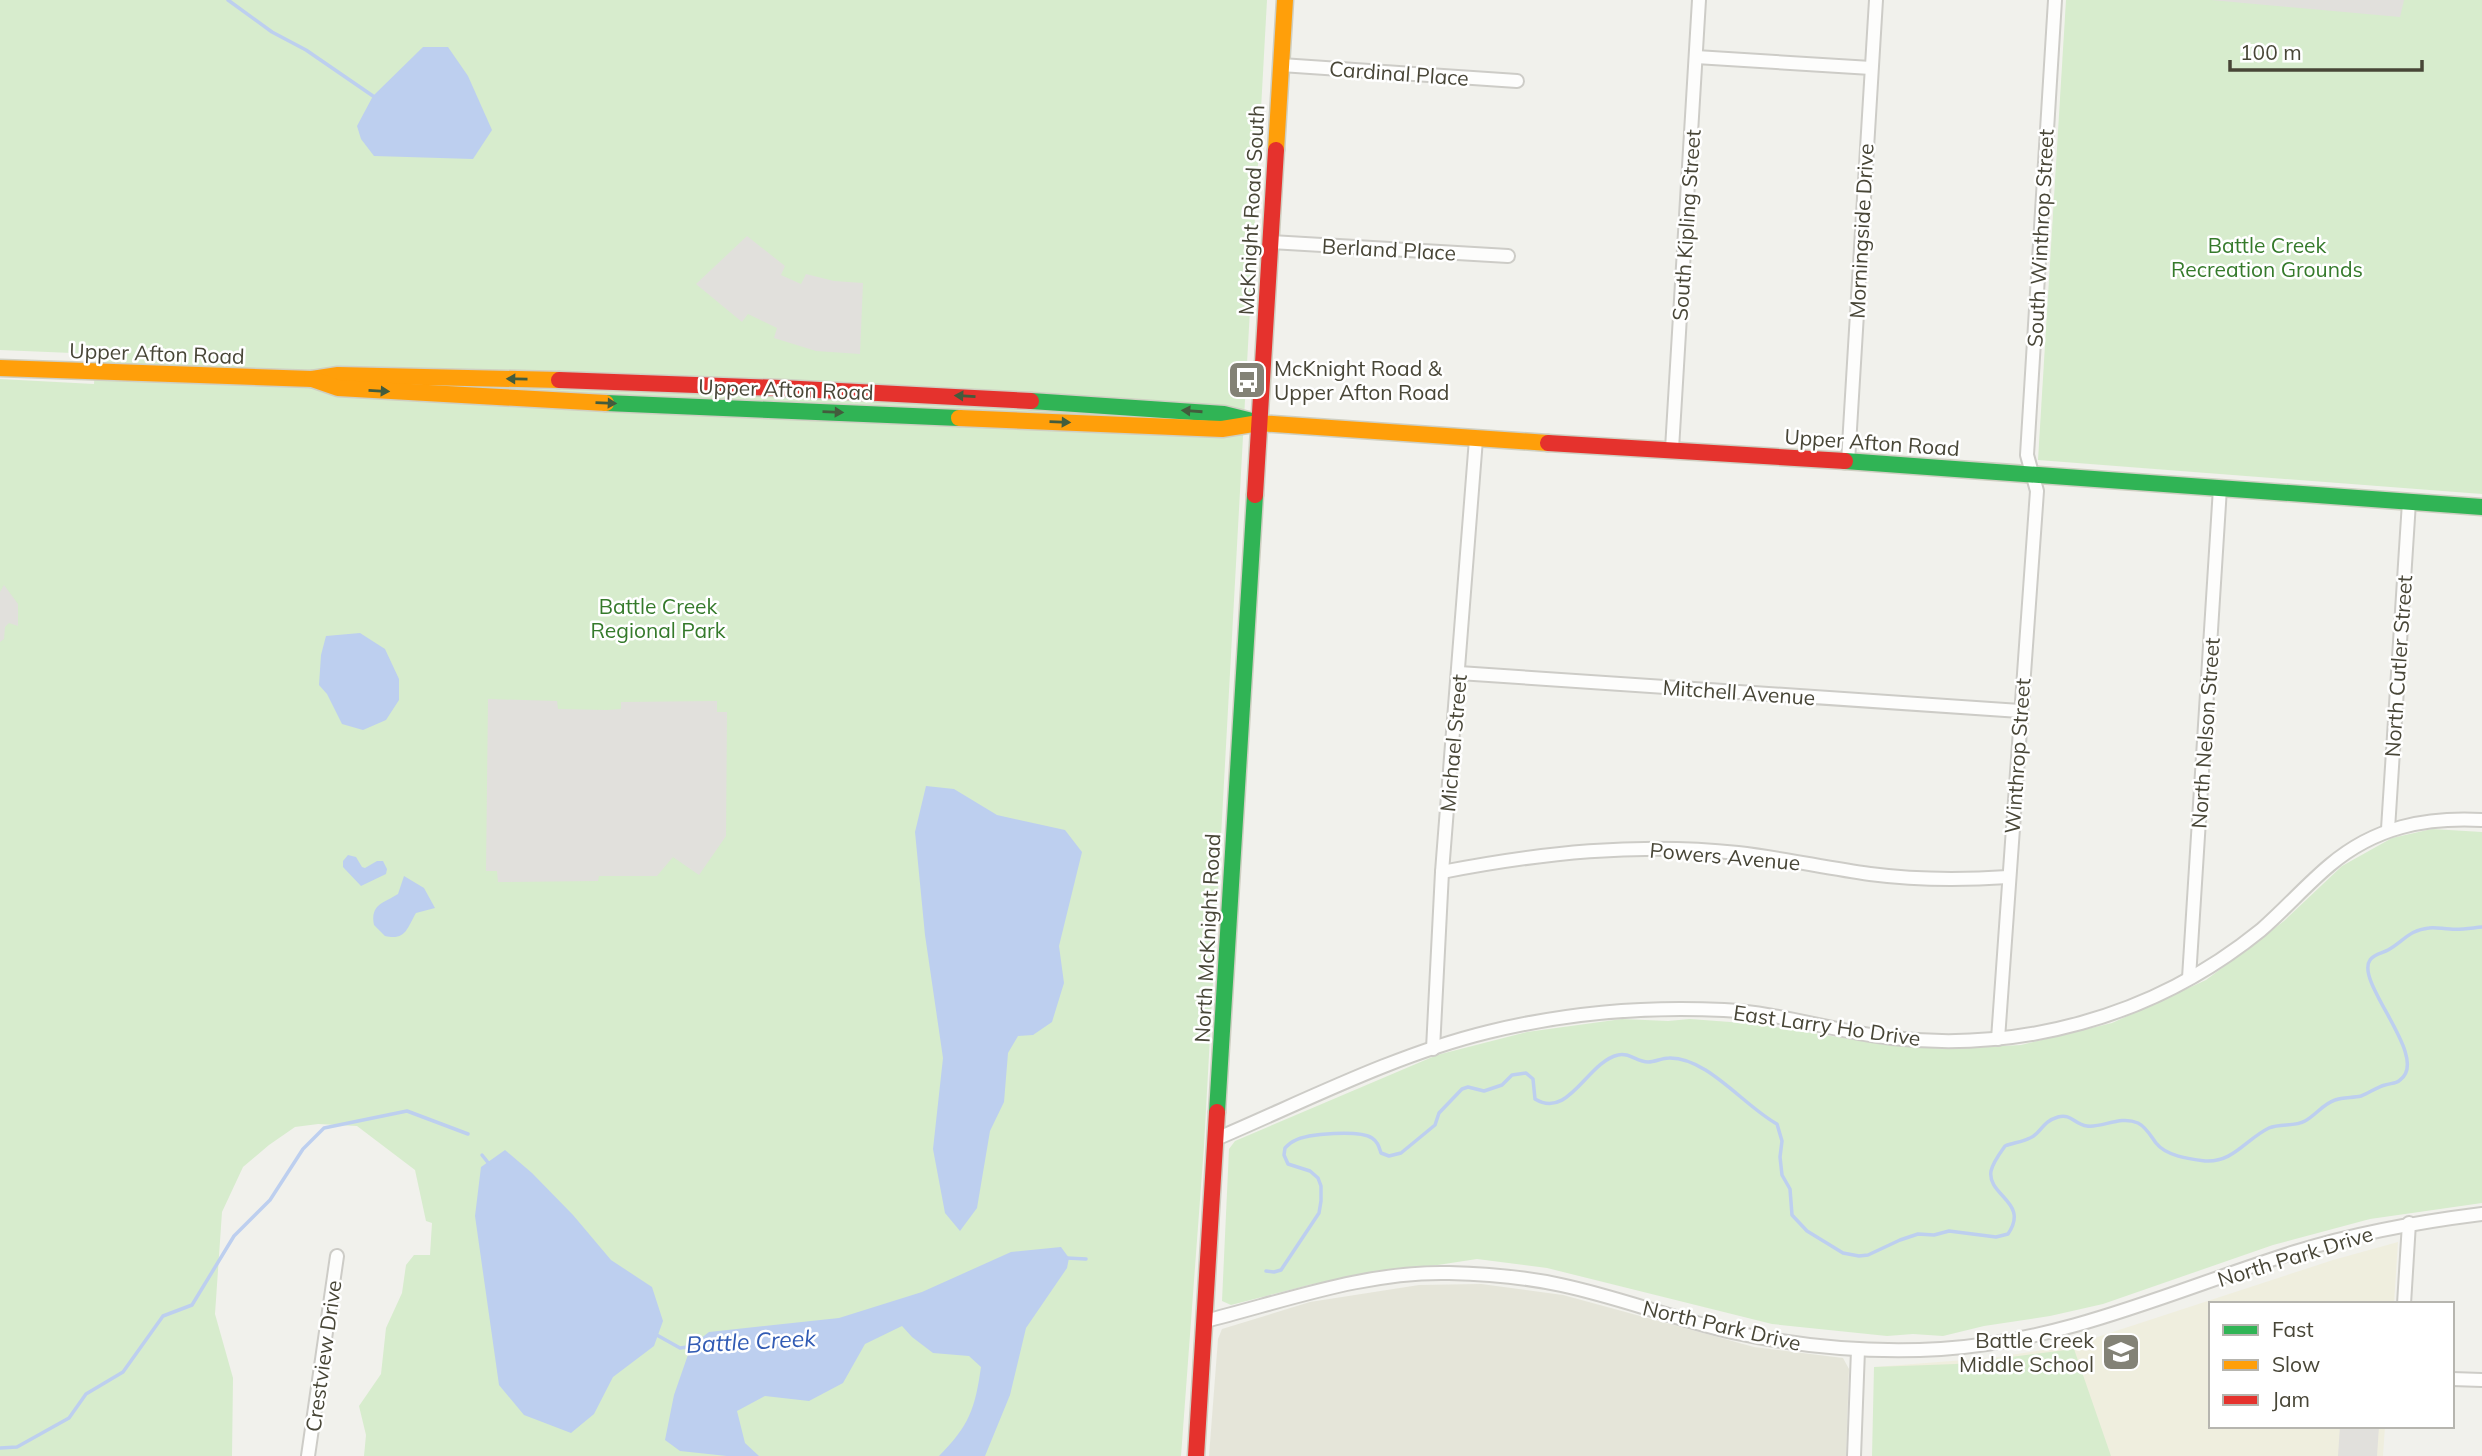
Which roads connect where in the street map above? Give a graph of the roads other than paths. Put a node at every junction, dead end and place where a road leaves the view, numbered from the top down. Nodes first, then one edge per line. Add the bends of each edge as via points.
1 (1285, 0) edge
2 (1699, 0) edge
3 (1876, 0) edge
4 (2055, 0) edge
5 (1696, 57) junction
6 (1281, 65) junction
7 (1871, 68) junction
8 (1517, 81) dead end
9 (1271, 242) junction
10 (1508, 256) dead end
11 (0, 368) edge
12 (1259, 423) junction
13 (1476, 439) junction
14 (1672, 449) junction
15 (1848, 462) junction
16 (2031, 475) junction
17 (2220, 488) junction
18 (2409, 502) junction
19 (2482, 507) edge
20 (1459, 673) junction
21 (2020, 711) junction
22 (2482, 820) edge
23 (2388, 829) junction
24 (1442, 872) junction
25 (2008, 877) junction
26 (2189, 978) junction
27 (1998, 1039) junction
28 (1433, 1049) junction
29 (1216, 1139) junction
30 (2482, 1214) edge
31 (2409, 1223) junction
32 (337, 1256) dead end
33 (2404, 1302) edge
34 (1205, 1321) junction
35 (1858, 1350) junction
36 (2454, 1379) edge
37 (2482, 1380) edge
38 (308, 1456) edge
39 (1196, 1456) edge
40 (1854, 1456) edge

1 - 6 street, McKnight Road South
2 - 5 street, South Kipling Street
3 - 7 street, Morningside Drive
4 - 16 street, South Winthrop Street via 2027,455
5 - 7 street
5 - 14 street, South Kipling Street
6 - 8 street, Cardinal Place
6 - 9 street, McKnight Road South
7 - 15 street, Morningside Drive
9 - 10 street, Berland Place
9 - 12 street, McKnight Road South
11 - 12 street, Upper Afton Road via 312,379 338,388 528,399 1222,429
12 - 13 street, Upper Afton Road
12 - 29 street, North McKnight Road
13 - 14 street, Upper Afton Road
13 - 20 street, Michael Street
14 - 15 street, Upper Afton Road
15 - 16 street, Upper Afton Road
16 - 17 street, Upper Afton Road
16 - 21 street, Winthrop Street via 2037,491
17 - 18 street, Upper Afton Road
17 - 26 street, North Nelson Street
18 - 19 street, Upper Afton Road
18 - 23 street, North Cutler Street
20 - 21 street, Mitchell Avenue
20 - 24 street, Michael Street
21 - 25 street, Winthrop Street
22 - 23 street, East Larry Ho Drive via 2431,819
23 - 26 street, East Larry Ho Drive via 2347,851 2259,931
24 - 25 street, Powers Avenue via 1543,854 1641,848 1738,853 1871,874 1959,880
24 - 28 street, Michael Street
25 - 27 street, Winthrop Street
26 - 27 street, East Larry Ho Drive via 2082,1023
27 - 28 street, East Larry Ho Drive via 1890,1038 1778,1016 1681,1009 1572,1015
28 - 29 street, East Larry Ho Drive
29 - 34 street, North McKnight Road
30 - 31 street, North Park Drive
31 - 33 street
31 - 35 street, North Park Drive via 2294,1252 2144,1306 2043,1334 1944,1349
32 - 38 street, Crestview Drive
34 - 35 street, North Park Drive via 1326,1288 1447,1273 1561,1285 1731,1331
34 - 39 street, North McKnight Road
35 - 40 street
36 - 37 street

